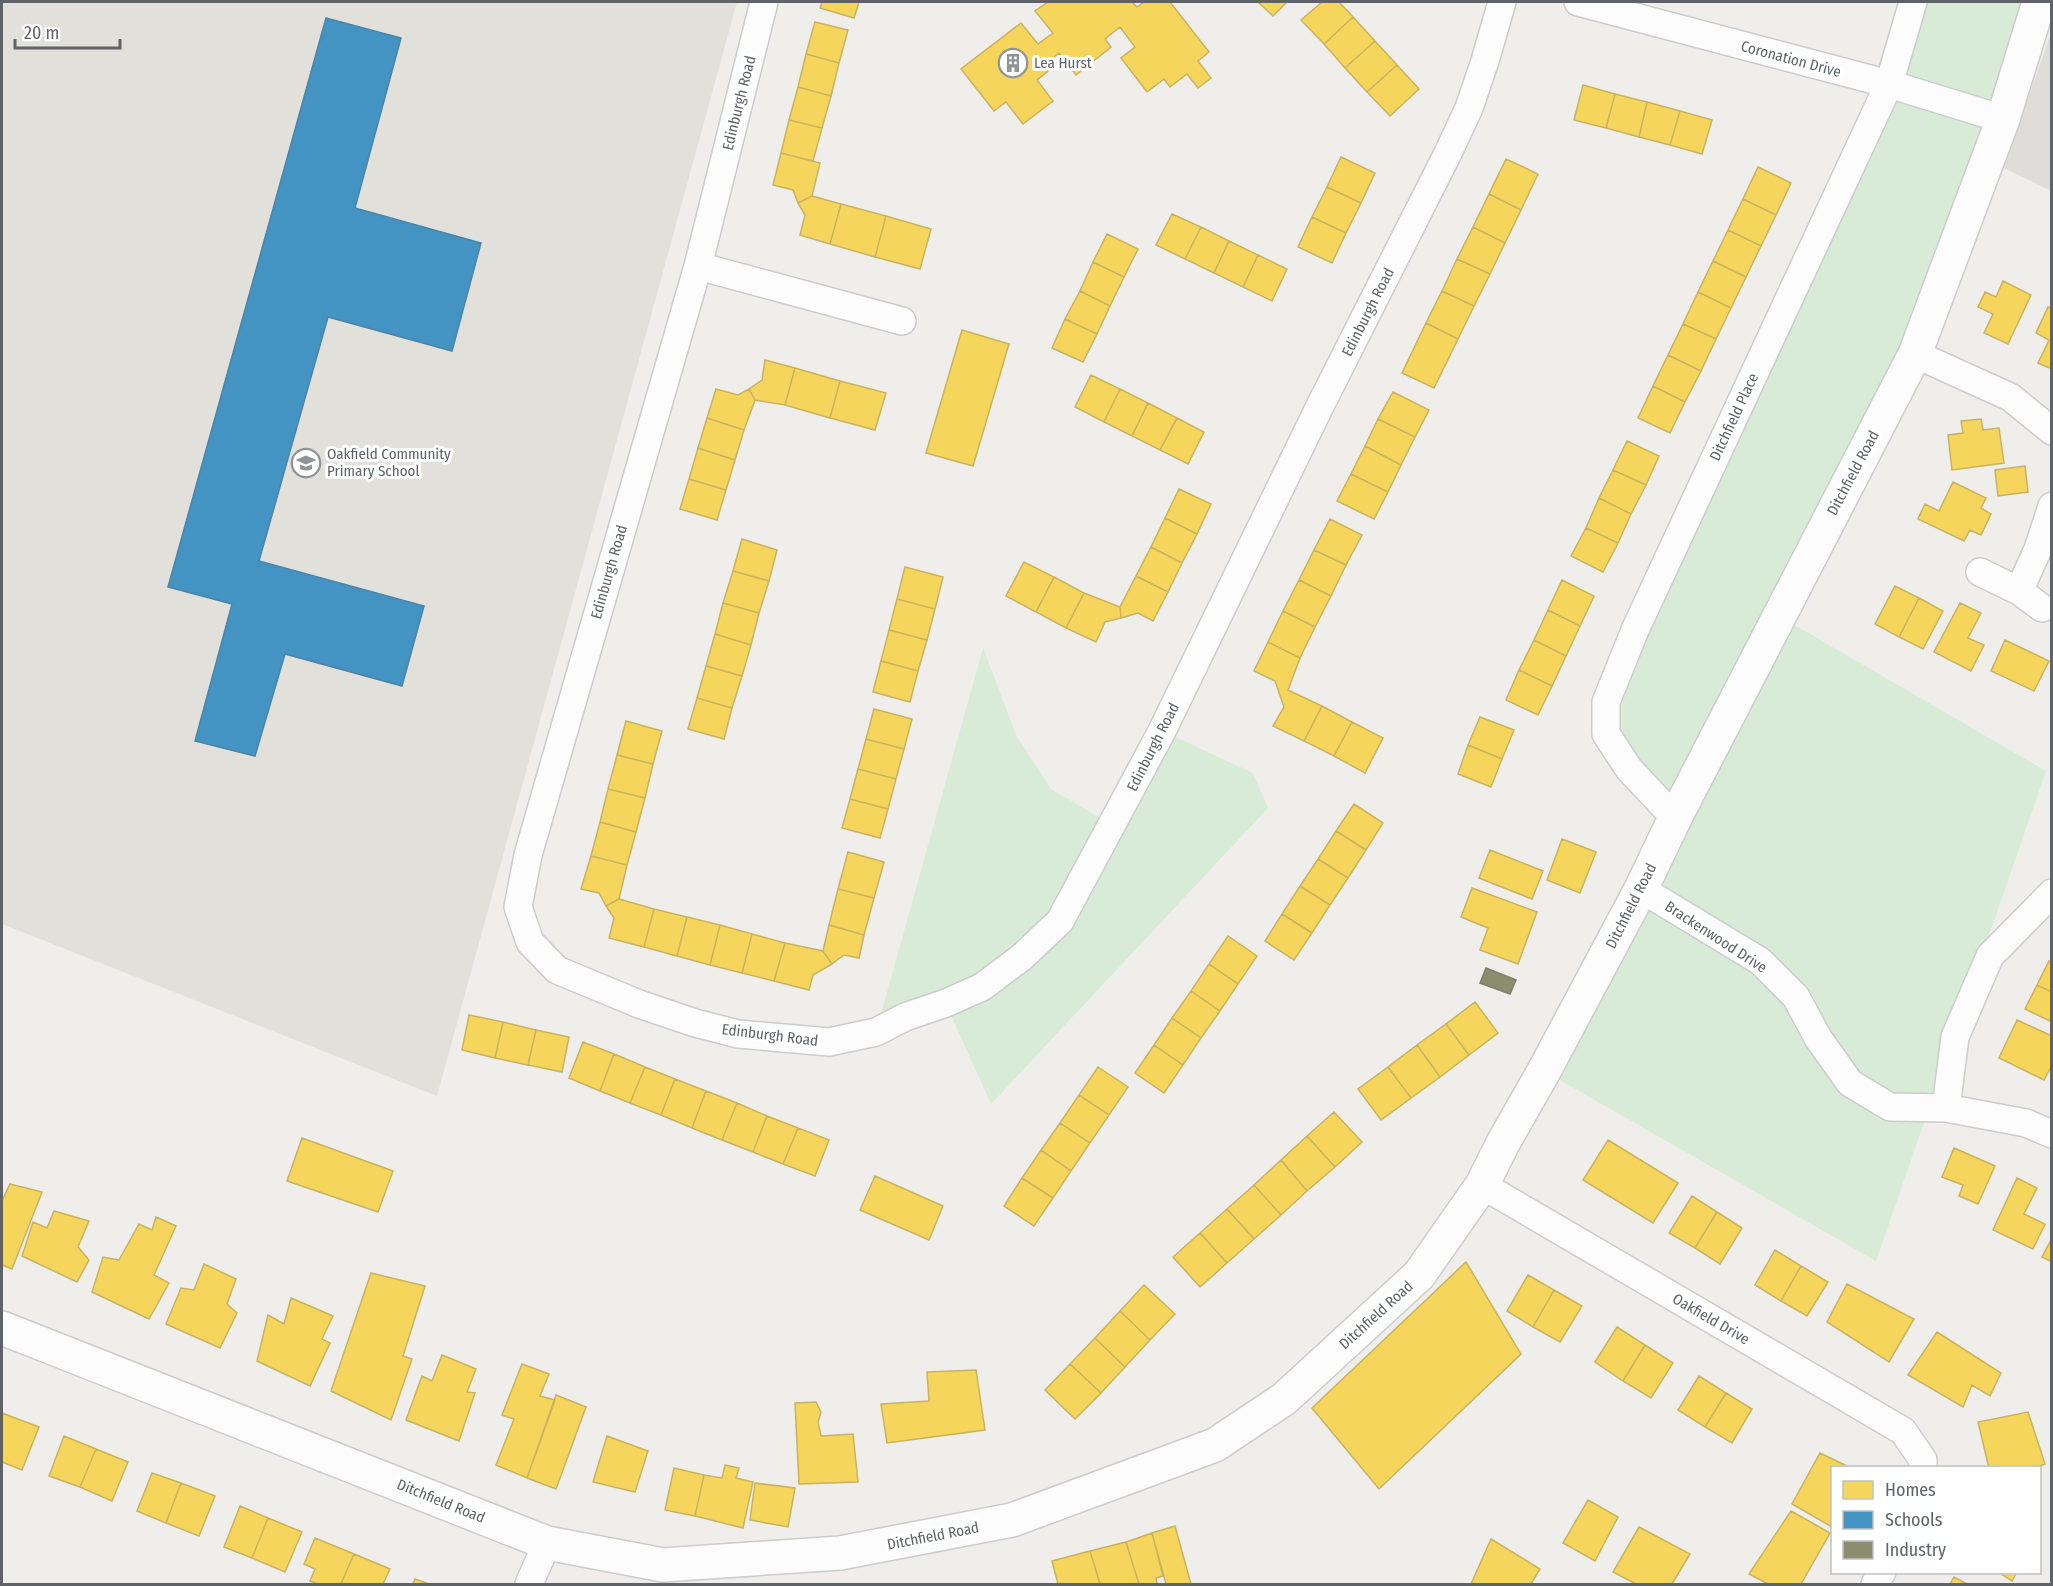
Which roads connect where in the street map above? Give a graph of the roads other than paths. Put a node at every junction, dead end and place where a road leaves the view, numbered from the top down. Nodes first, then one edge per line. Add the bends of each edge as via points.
1 (764, 2) edge
2 (1502, 2) edge
3 (1578, 2) edge
4 (1912, 2) edge
5 (2039, 2) edge
6 (1889, 84) junction
7 (2003, 119) junction
8 (698, 266) junction
9 (902, 321) dead end
10 (1915, 354) junction
11 (2052, 431) edge
12 (2052, 506) edge
13 (1980, 572) dead end
14 (2019, 591) junction
15 (2042, 608) dead end
16 (1675, 818) junction
17 (1641, 889) junction
18 (2052, 893) edge
19 (1946, 1108) junction
20 (2052, 1134) edge
21 (1482, 1185) junction
22 (2, 1328) edge
23 (1923, 1466) edge
24 (547, 1543) junction
25 (664, 1575) edge
26 (529, 1584) edge

1 - 8 street, Edinburgh Road
2 - 8 street, Edinburgh Road via 1469,108 1448,153 1162,731 1060,921 982,987 876,1032 829,1042 738,1034 694,1023 557,970 530,942 518,907 531,844
3 - 6 street, Coronation Drive
4 - 6 street, Ditchfield Place
5 - 7 street, Ditchfield Road
6 - 7 street, Coronation Drive
6 - 16 street, Ditchfield Place via 1635,630 1606,702 1606,734 1629,769
7 - 10 street, Ditchfield Road
8 - 9 street
10 - 11 street via 2010,397
10 - 16 street, Ditchfield Road
12 - 14 street
13 - 14 street
14 - 15 street
16 - 17 street, Ditchfield Road
17 - 19 street, Brackenwood Drive via 1760,962 1796,997 1818,1038 1850,1083 1890,1107
17 - 21 street, Ditchfield Road
18 - 19 street via 1990,956 1955,1037
19 - 20 street, Brackenwood Drive via 2026,1123
21 - 23 street, Oakfield Drive via 1903,1431
21 - 25 street, Ditchfield Road via 1419,1275 1284,1399 1215,1445 1012,1520 840,1553
22 - 24 street, Ditchfield Road
24 - 25 street, Ditchfield Road
24 - 26 street

